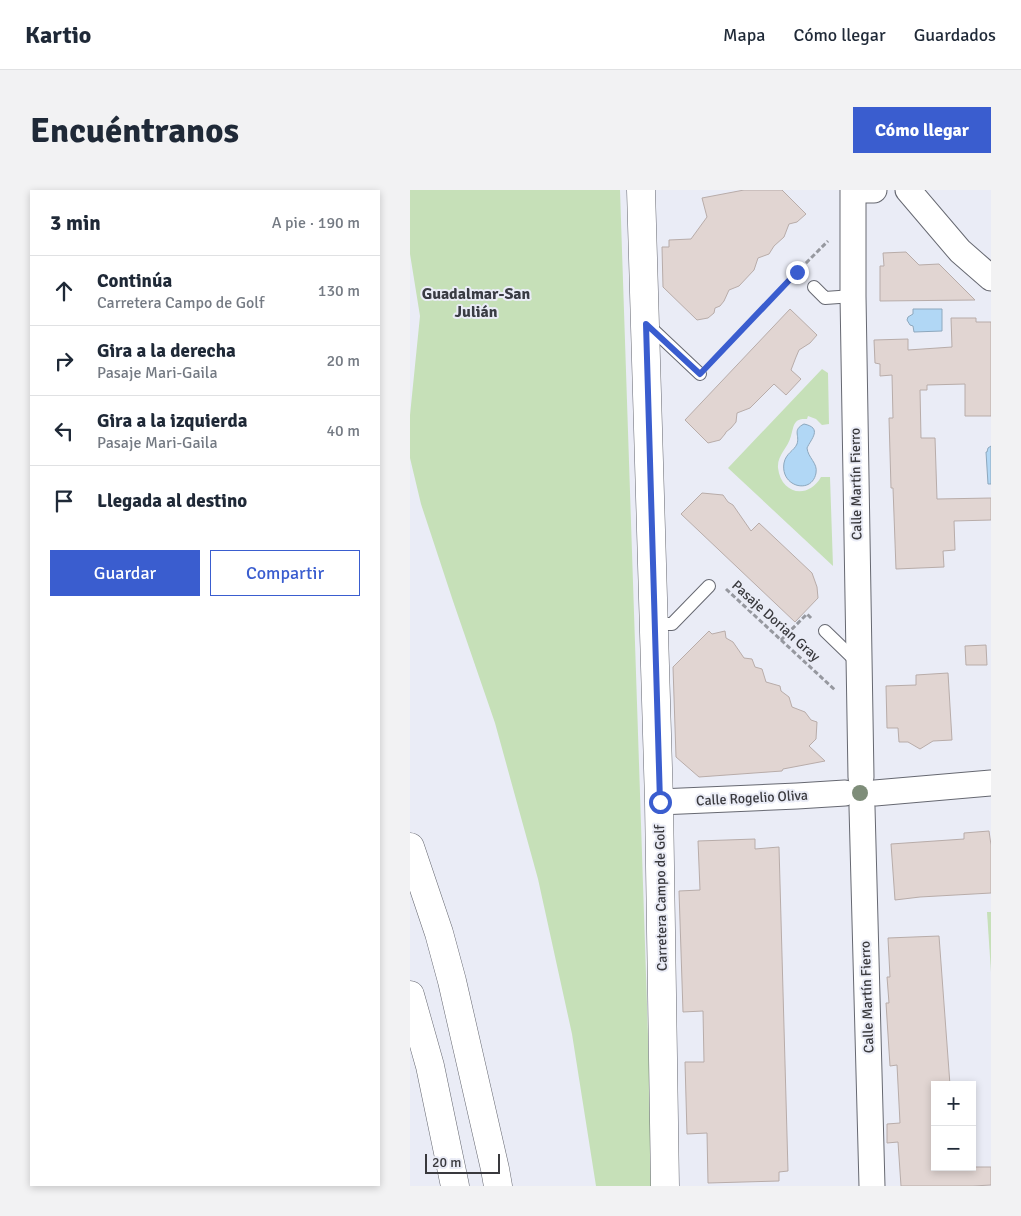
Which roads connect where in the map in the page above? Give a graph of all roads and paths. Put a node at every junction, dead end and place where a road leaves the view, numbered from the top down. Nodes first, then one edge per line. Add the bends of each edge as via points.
1 (641, 190) edge
2 (852, 190) edge
3 (861, 190) edge
4 (874, 190) edge
5 (908, 190) edge
6 (830, 240) dead end
7 (991, 278) edge
8 (814, 287) dead end
9 (853, 296) junction
10 (646, 324) junction
11 (700, 374) joint
12 (709, 586) joint
13 (654, 624) junction
14 (825, 631) joint
15 (781, 640) junction
16 (859, 663) junction
17 (836, 691) dead end
18 (991, 783) edge
19 (861, 793) junction
20 (660, 802) junction
21 (410, 847) edge
22 (410, 995) edge
23 (455, 1186) edge
24 (498, 1186) edge
25 (665, 1186) edge
26 (872, 1186) edge

1 - 10 main road, Carretera Campo de Golf
2 - 9 street, Calle Martín Fierro
3 - 4 street
5 - 7 street via 960,251
6 - 11 path
8 - 9 lane via 825,298
9 - 16 street, Calle Martín Fierro
10 - 11 lane
10 - 13 main road, Carretera Campo de Golf
12 - 13 lane via 672,624
12 - 15 path, Pasaje Dorian Gray via 725,588
13 - 20 main road, Carretera Campo de Golf
14 - 15 path via 807,614
14 - 16 lane
15 - 17 path, Pasaje Dorian Gray
16 - 19 street, Calle Martín Fierro
18 - 19 street, Calle Rogelio Oliva
19 - 20 street, Calle Rogelio Oliva
19 - 26 street, Calle Martín Fierro
20 - 25 main road, Carretera Campo de Golf
21 - 24 main road via 452,981
22 - 23 main road via 430,1066

